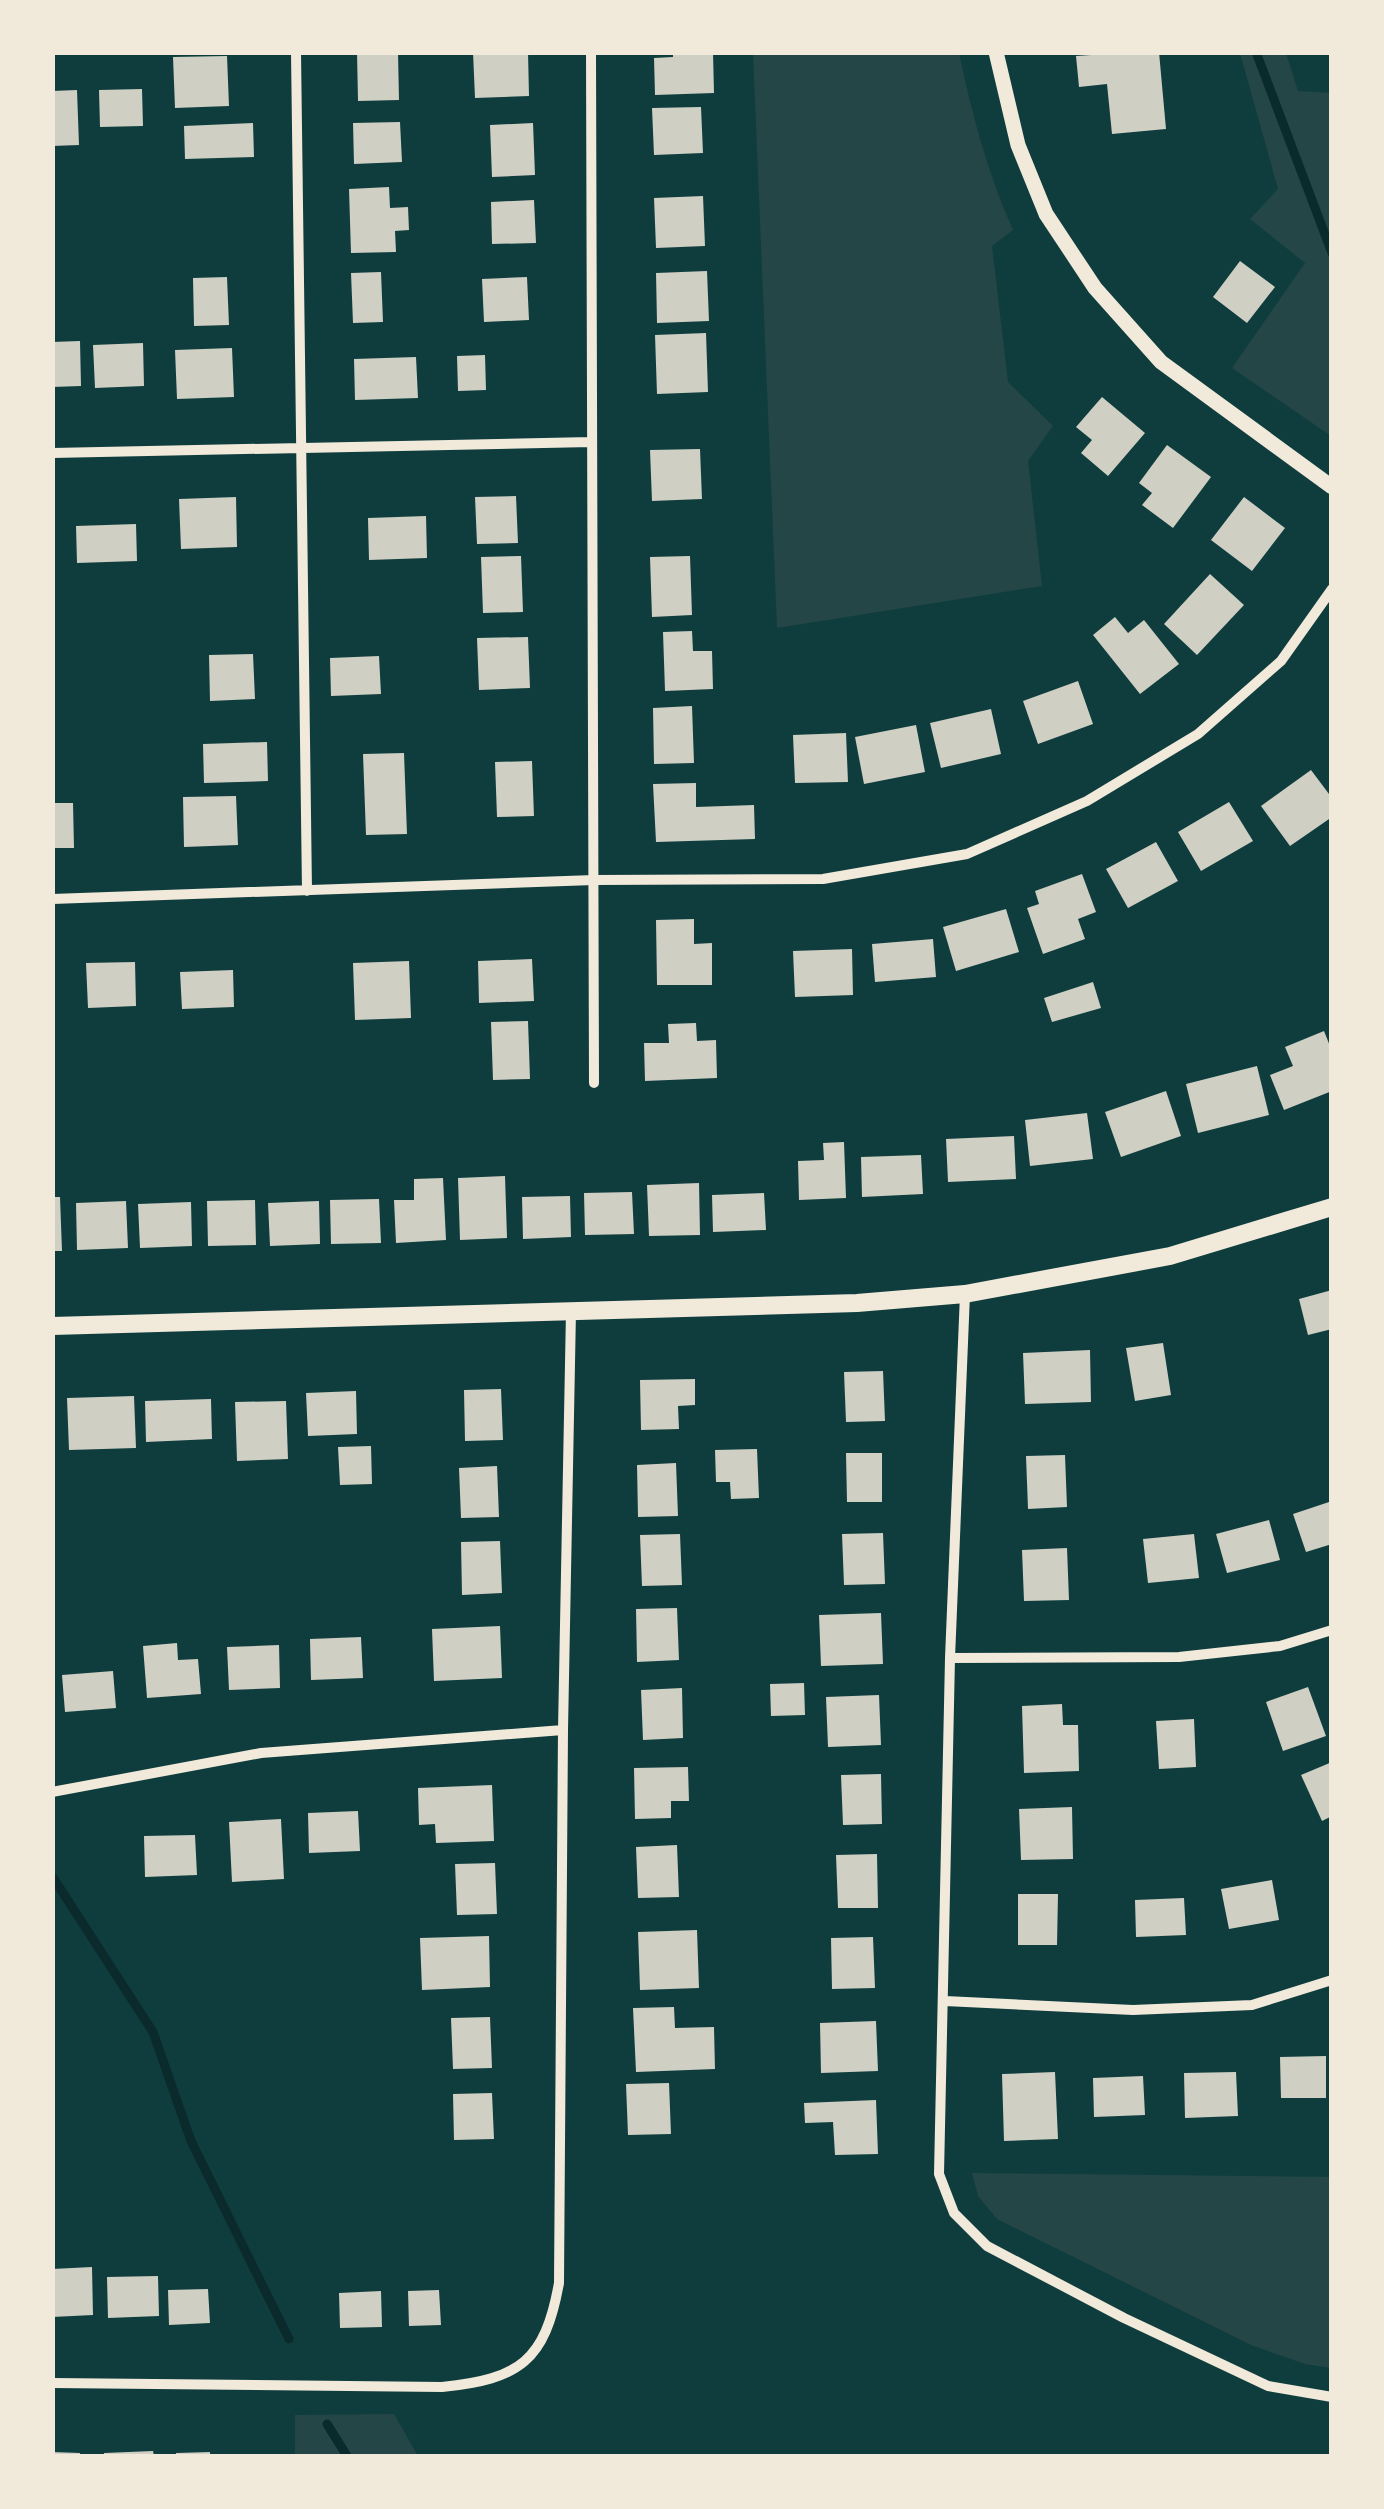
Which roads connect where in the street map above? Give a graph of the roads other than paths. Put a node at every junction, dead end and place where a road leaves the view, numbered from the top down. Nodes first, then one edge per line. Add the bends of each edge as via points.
1 (296, 52) edge
2 (591, 52) edge
3 (996, 52) edge
4 (592, 442) junction
5 (300, 446) junction
6 (52, 453) edge
7 (1332, 487) edge
8 (1332, 589) edge
9 (594, 880) junction
10 (306, 891) junction
11 (52, 899) edge
12 (594, 1083) dead end
13 (1332, 1207) edge
14 (965, 1294) junction
15 (571, 1310) junction
16 (52, 1326) edge
17 (1332, 1630) edge
18 (950, 1658) junction
19 (563, 1730) junction
20 (52, 1792) edge
21 (1332, 1980) edge
22 (945, 2001) junction
23 (52, 2383) edge
24 (1332, 2397) edge

1 - 5 street
2 - 4 street
3 - 7 street via 1018,145 1046,214 1096,288 1161,362
4 - 5 street
4 - 9 street
5 - 6 street
5 - 10 street
8 - 9 street via 1281,661 1198,734 1087,800 967,854 823,879
9 - 10 street
9 - 12 street
10 - 11 street
13 - 14 main road via 1170,1256
14 - 15 main road
14 - 18 street
15 - 16 main road
15 - 19 street
17 - 18 street via 1280,1646 1179,1657
18 - 22 street
19 - 20 street via 261,1753
19 - 23 street via 559,2283 541,2345 515,2370 477,2384 442,2387
21 - 22 street via 1252,2005 1134,2010
22 - 24 street via 939,2174 954,2213 987,2246 1124,2318 1268,2386

